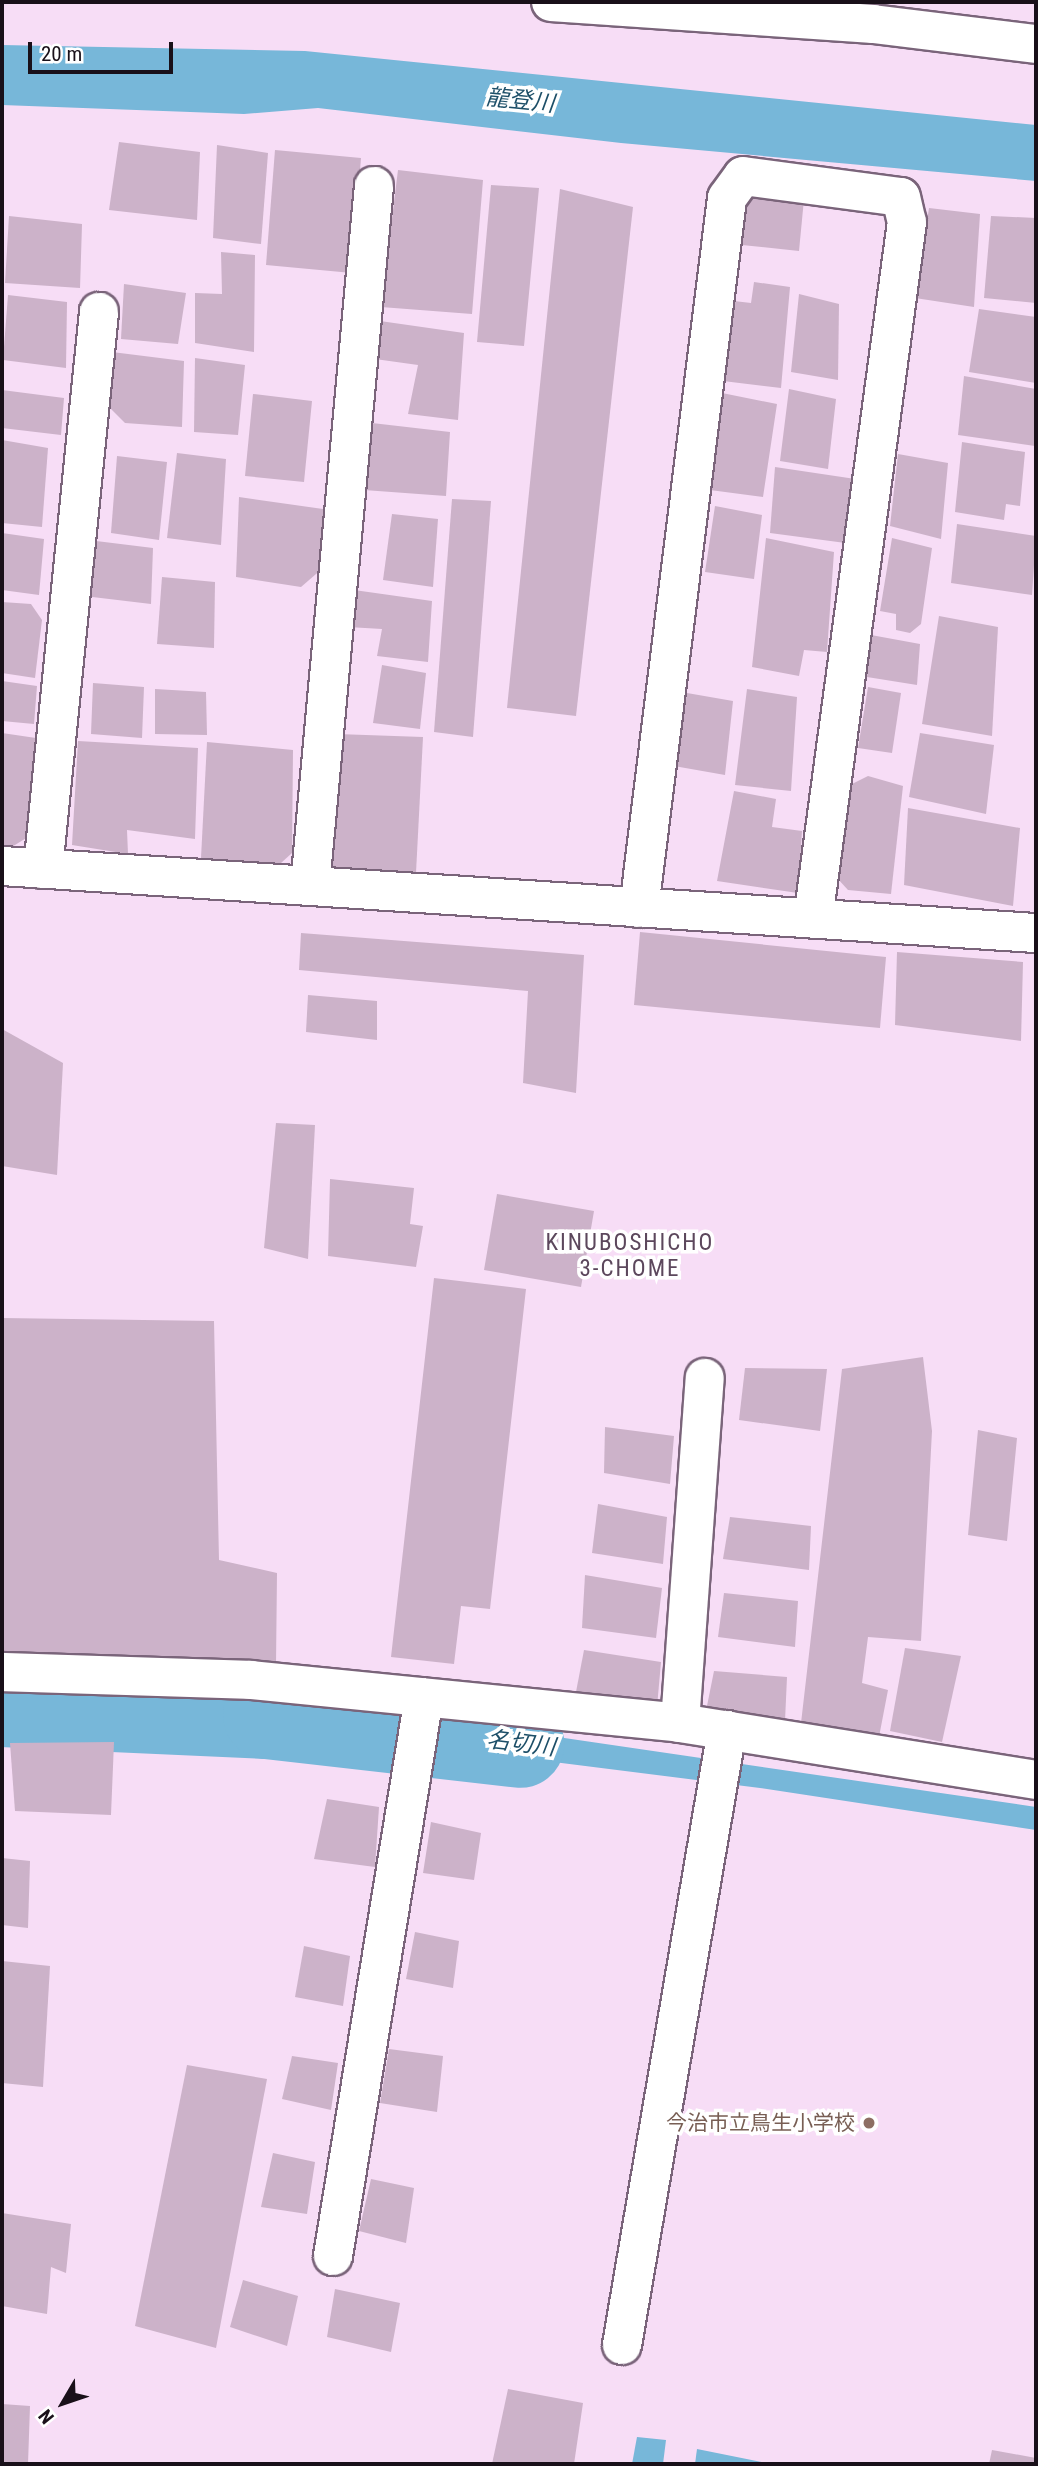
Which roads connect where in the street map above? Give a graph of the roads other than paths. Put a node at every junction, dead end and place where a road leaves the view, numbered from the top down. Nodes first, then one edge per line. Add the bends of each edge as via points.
1 (551, 2) edge
2 (1036, 44) edge
3 (374, 186) dead end
4 (99, 312) dead end
5 (2, 866) edge
6 (43, 869) junction
7 (310, 886) junction
8 (639, 908) junction
9 (813, 919) junction
10 (1036, 933) edge
11 (705, 1378) dead end
12 (2, 1672) edge
13 (425, 1698) junction
14 (680, 1723) junction
15 (727, 1730) junction
16 (1036, 1780) edge
17 (334, 2256) dead end
18 (622, 2345) dead end

1 - 2 street via 873,24
3 - 7 street
4 - 6 street
5 - 6 street
6 - 7 street
7 - 8 street
8 - 9 street
8 - 9 street via 727,198 743,176 901,197 907,222
9 - 10 street
11 - 14 street
12 - 13 street via 251,1680
13 - 14 street
13 - 17 street
14 - 15 street
15 - 16 street
15 - 18 street

